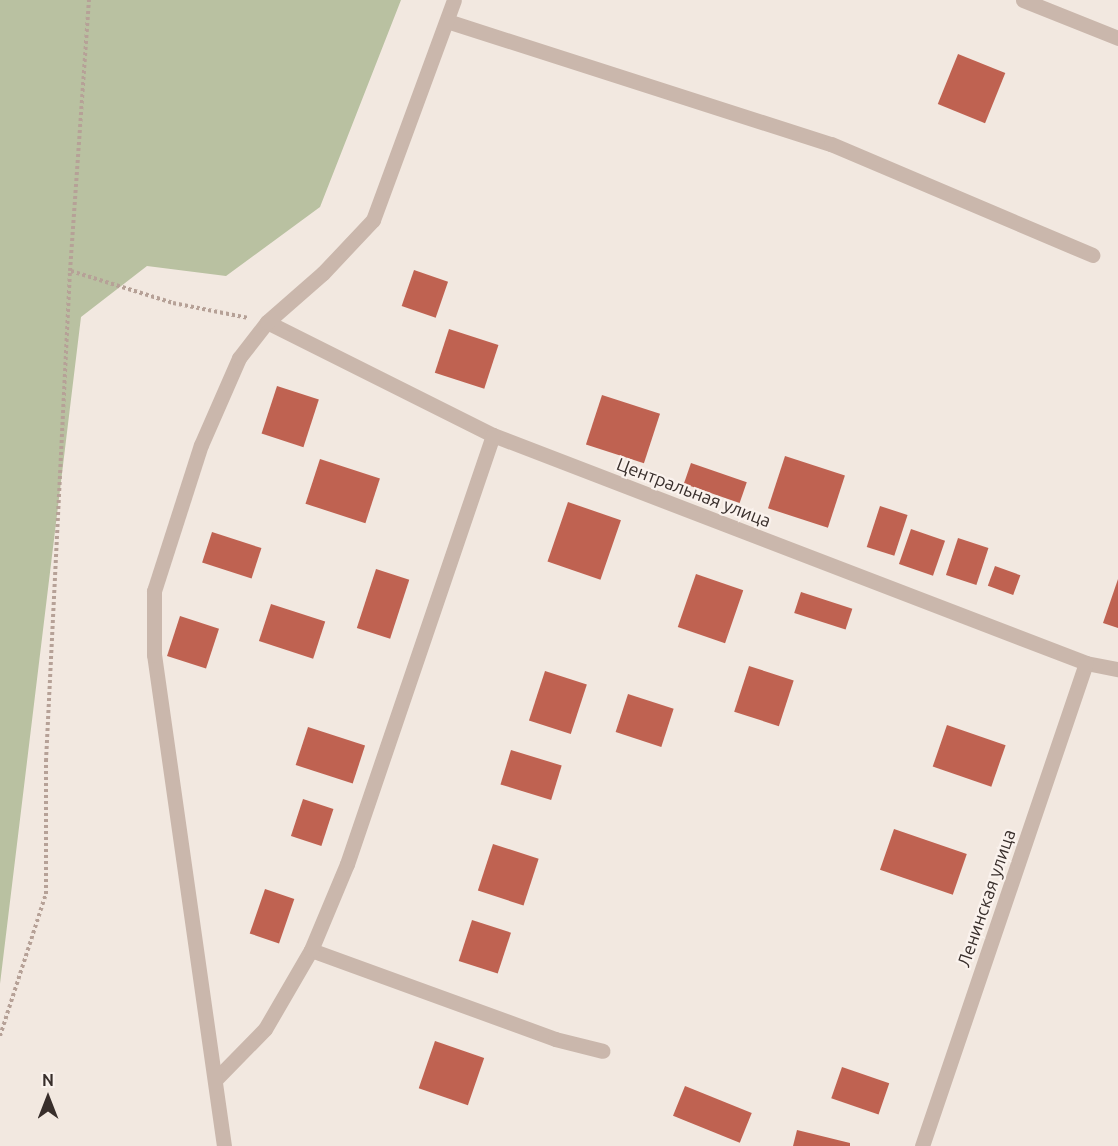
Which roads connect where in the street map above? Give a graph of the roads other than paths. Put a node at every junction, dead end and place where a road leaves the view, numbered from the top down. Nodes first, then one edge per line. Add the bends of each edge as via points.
1 (454, 0) edge
2 (1023, 0) edge
3 (447, 21) junction
4 (1118, 38) edge
5 (1092, 255) dead end
6 (267, 322) junction
7 (493, 435) junction
8 (1086, 663) junction
9 (1118, 669) edge
10 (311, 950) junction
11 (603, 1051) dead end
12 (215, 1080) junction
13 (224, 1146) edge
14 (922, 1146) edge

1 - 3 street
2 - 4 street
3 - 5 street via 831,144
3 - 6 street via 373,220 323,273
6 - 7 street, Центральная улица
6 - 12 street via 239,358 201,445 154,591 154,655
7 - 8 street, Центральная улица
7 - 10 street via 347,864
8 - 9 street, Центральная улица
8 - 14 street, Ленинская улица
10 - 11 street via 555,1039
10 - 12 street via 265,1029
12 - 13 street

